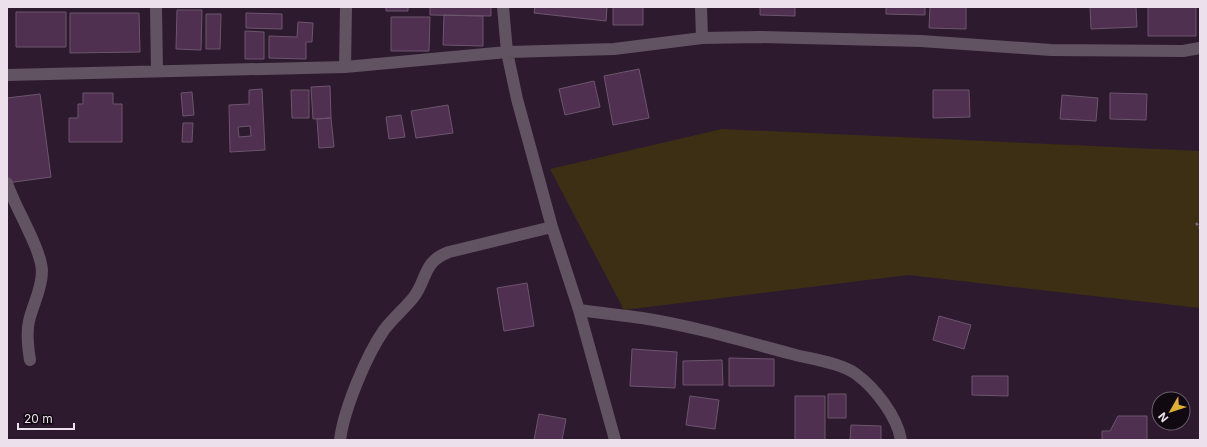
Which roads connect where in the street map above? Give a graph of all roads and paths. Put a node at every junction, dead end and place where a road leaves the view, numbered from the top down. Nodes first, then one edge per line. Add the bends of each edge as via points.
1 (156, 7) edge
2 (346, 7) edge
3 (503, 7) edge
4 (701, 7) edge
5 (702, 38) junction
6 (1200, 48) edge
7 (507, 52) junction
8 (345, 68) junction
9 (157, 71) junction
10 (7, 75) edge
11 (7, 184) edge
12 (1196, 224) dead end
13 (552, 228) junction
14 (1200, 228) edge
15 (579, 310) junction
16 (30, 360) dead end
17 (340, 440) edge
18 (614, 440) edge
19 (901, 440) edge

1 - 9 street
2 - 8 street
3 - 7 street
4 - 5 street
5 - 6 street via 921,41 1051,50 1183,51
5 - 7 street via 614,49
7 - 8 street
7 - 13 street
8 - 9 street
9 - 10 street
11 - 16 street via 41,266 39,288 28,322 27,345
12 - 14 path
13 - 15 street
13 - 17 street via 449,252 440,255 431,263 414,297 385,329 369,355 343,421
15 - 18 street
15 - 19 street via 643,318 697,329 855,373 870,385 890,414

